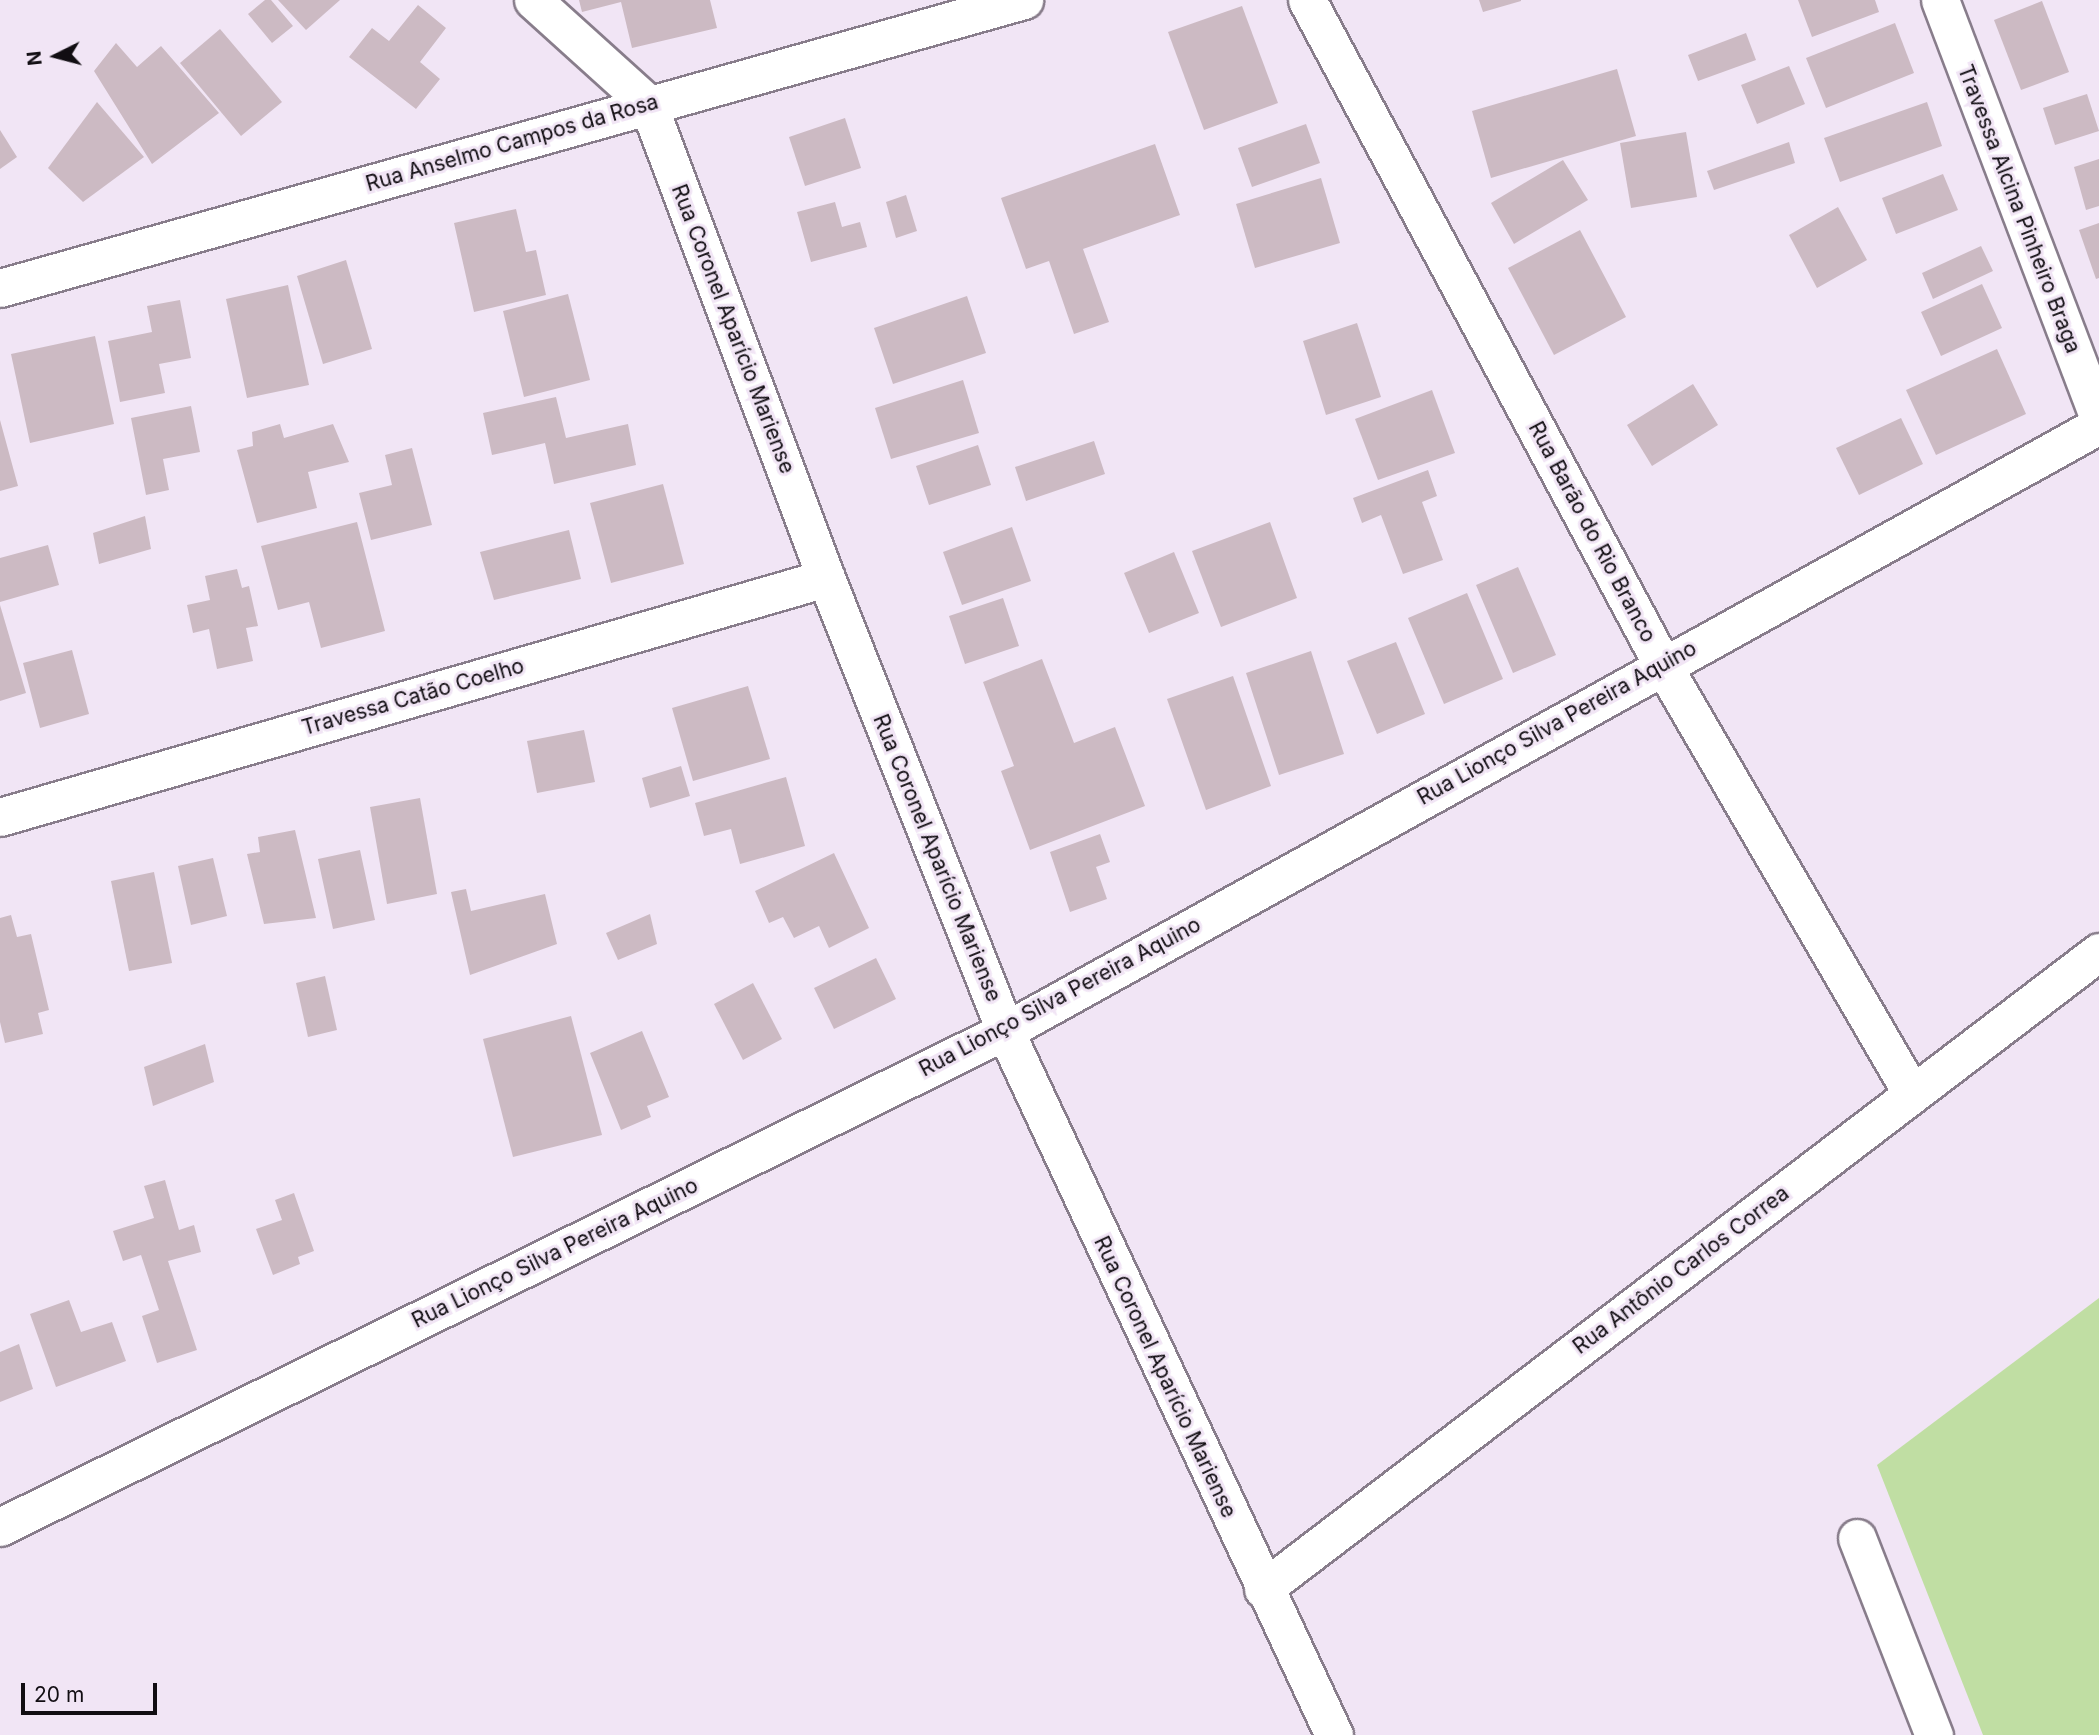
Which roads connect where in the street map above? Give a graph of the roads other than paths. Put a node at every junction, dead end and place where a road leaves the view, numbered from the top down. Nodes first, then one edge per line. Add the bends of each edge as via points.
1 (533, 0) edge
2 (1024, 0) edge
3 (1307, 0) edge
4 (1940, 0) edge
5 (648, 104) junction
6 (0, 288) edge
7 (2099, 418) edge
8 (2099, 425) edge
9 (826, 578) junction
10 (1662, 664) junction
11 (0, 817) edge
12 (2099, 952) edge
13 (1005, 1031) junction
14 (1912, 1093) junction
15 (0, 1527) edge
16 (1857, 1538) dead end
17 (1263, 1589) junction
18 (1334, 1735) edge
19 (1934, 1735) edge

1 - 5 street, Rua Coronel Aparício Mariense
2 - 5 street, Rua Anselmo Campos da Rosa
3 - 10 street, Rua Barão do Rio Branco
4 - 7 street, Travessa Alcina Pinheiro Braga
5 - 6 street, Rua Anselmo Campos da Rosa
5 - 9 street, Rua Coronel Aparício Mariense
8 - 10 street, Rua Lionço Silva Pereira Aquino
9 - 11 street, Travessa Catão Coelho
9 - 13 street, Rua Coronel Aparício Mariense
10 - 13 street, Rua Lionço Silva Pereira Aquino
10 - 14 street, Rua Barão do Rio Branco
12 - 14 street, Rua Antônio Carlos Correa
13 - 15 street, Rua Lionço Silva Pereira Aquino
13 - 17 street, Rua Coronel Aparício Mariense
14 - 17 street, Rua Antônio Carlos Correa
16 - 19 street
17 - 18 street, Rua Coronel Aparício Mariense

